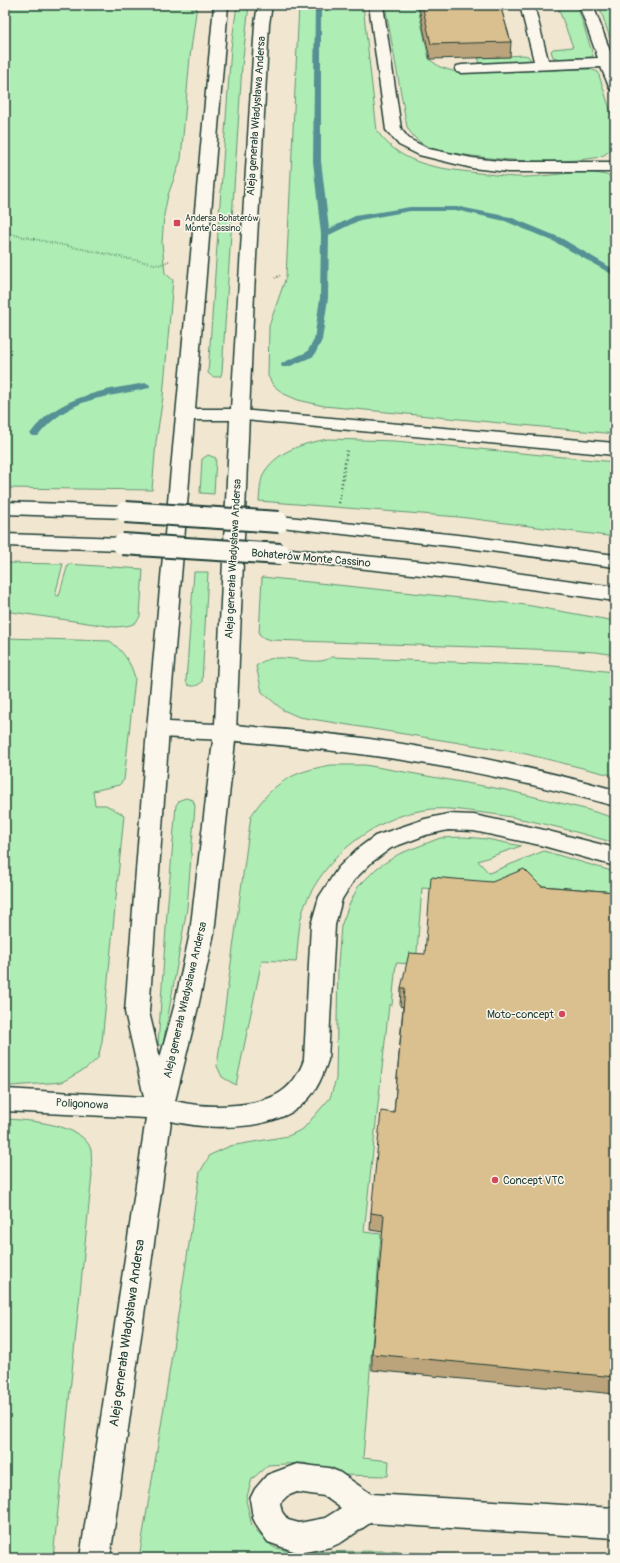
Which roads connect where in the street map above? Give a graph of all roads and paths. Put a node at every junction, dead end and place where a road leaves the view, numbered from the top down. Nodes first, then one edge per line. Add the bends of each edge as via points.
1 (221, 5) edge
2 (265, 5) edge
3 (376, 5) edge
4 (527, 5) edge
5 (586, 5) edge
6 (607, 62) junction
7 (542, 65) junction
8 (462, 69) dead end
9 (615, 86) edge
10 (615, 167) edge
11 (5, 233) edge
12 (170, 260) dead end
13 (186, 414) junction
14 (240, 415) junction
15 (615, 449) edge
16 (346, 461) dead end
17 (338, 506) dead end
18 (5, 508) edge
19 (5, 540) edge
20 (615, 561) edge
21 (615, 594) edge
22 (158, 729) junction
23 (225, 732) junction
24 (615, 798) edge
25 (615, 857) edge
26 (5, 1100) edge
27 (160, 1108) junction
28 (366, 1508) dead end
29 (615, 1524) edge
30 (95, 1558) edge

1 - 13 main road, Aleja generała Władysława Andersa
2 - 14 main road, Aleja generała Władysława Andersa
3 - 10 main road via 394,130 404,142 424,152 472,163 508,167
4 - 7 main road
5 - 6 main road
6 - 7 main road
6 - 9 main road
7 - 8 main road
11 - 12 path via 159,265
13 - 14 main road
13 - 22 main road, Aleja generała Władysława Andersa
14 - 15 main road
14 - 23 main road, Aleja generała Władysława Andersa
16 - 17 path
18 - 20 main road, bridge via 125,512 279,522
19 - 21 main road, Bohaterów Monte Cassino, bridge via 281,554 458,572
22 - 23 main road
22 - 27 main road, Aleja generała Władysława Andersa via 137,1012
23 - 24 main road via 360,746 444,758 519,773
23 - 27 main road, Aleja generała Władysława Andersa via 202,933
25 - 27 main road, Poligonowa via 474,823 448,822 383,842 346,874 331,896 322,924 316,1060 313,1072 304,1086 281,1106 250,1115 212,1117
26 - 27 main road, Poligonowa
27 - 30 main road, Aleja generała Władysława Andersa
28 - 29 main road

